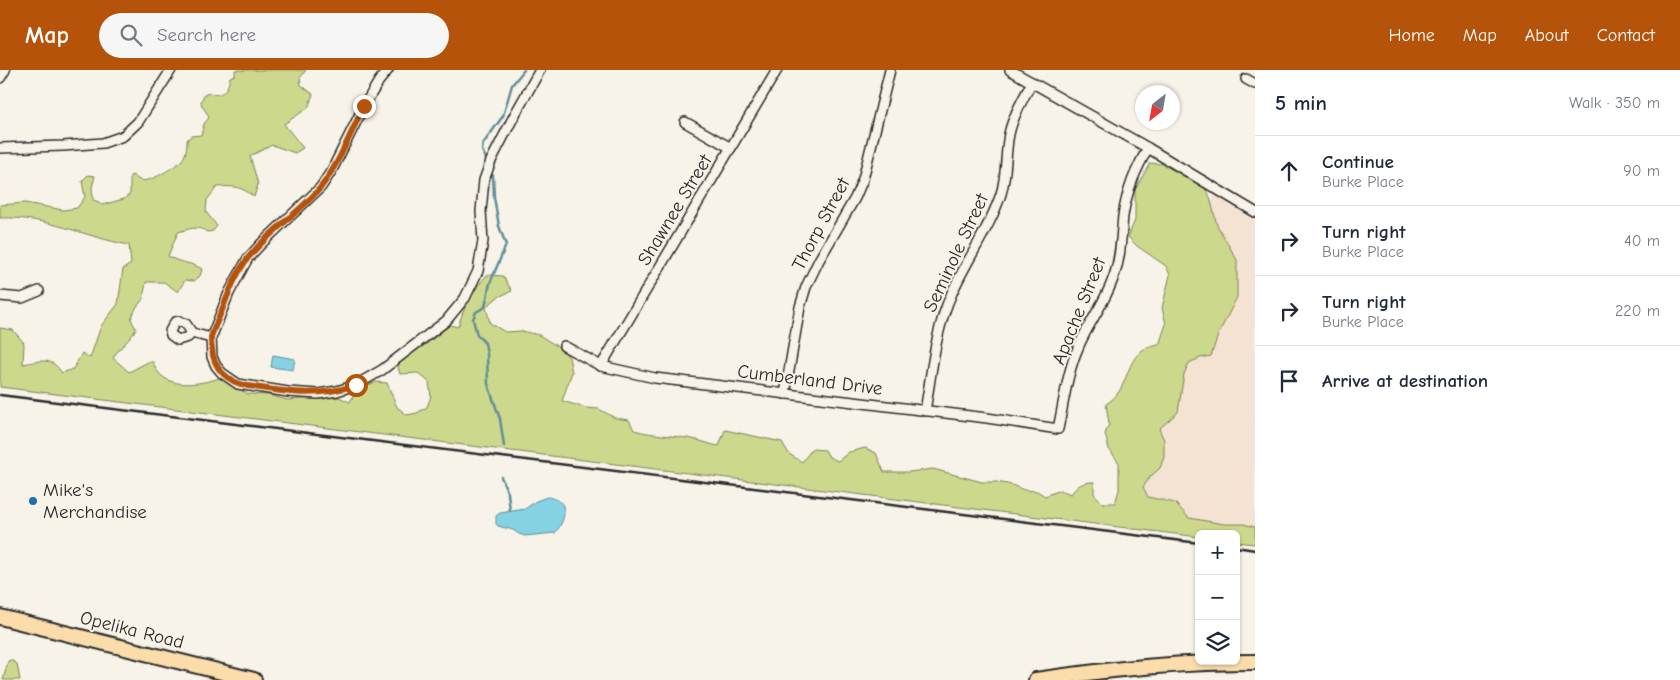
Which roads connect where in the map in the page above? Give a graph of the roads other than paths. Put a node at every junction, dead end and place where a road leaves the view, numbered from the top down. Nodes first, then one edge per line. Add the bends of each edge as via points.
1 (5, 70) edge
2 (170, 70) edge
3 (388, 70) edge
4 (540, 70) edge
5 (778, 70) edge
6 (890, 70) edge
7 (1010, 70) edge
8 (0, 78) edge
9 (1246, 78) dead end
10 (1032, 82) junction
11 (1255, 84) edge
12 (685, 122) dead end
13 (0, 148) edge
14 (731, 148) junction
15 (1148, 148) junction
16 (1255, 212) edge
17 (39, 291) dead end
18 (0, 296) edge
19 (192, 333) dead end
20 (211, 338) junction
21 (564, 346) dead end
22 (601, 366) junction
23 (786, 394) junction
24 (925, 410) junction
25 (1058, 429) joint
26 (0, 617) edge
27 (1255, 662) edge
28 (254, 680) edge
29 (1036, 680) edge

1 - 8 street
2 - 13 street via 138,122 123,136 103,143
3 - 20 street via 364,106 321,187 242,266
4 - 20 street via 484,180 478,271 466,298 446,321 382,370 356,385 318,394 238,384 216,366
5 - 14 street, Shawnee Street
6 - 23 street, Thorp Street via 863,179 806,288
7 - 10 street
9 - 11 street
10 - 15 street
10 - 24 street, Seminole Street via 1010,133 1006,172 995,212 952,292 941,320
12 - 14 street
14 - 22 street, Shawnee Street
15 - 16 street
15 - 25 street, Apache Street via 1128,194 1115,275 1078,348
17 - 18 street via 22,298
19 - 20 street
21 - 22 street, Cumberland Drive
22 - 23 street, Cumberland Drive via 655,378
23 - 24 street, Cumberland Drive
24 - 25 street, Cumberland Drive
26 - 28 main road, Opelika Road
27 - 29 main road via 1117,668

